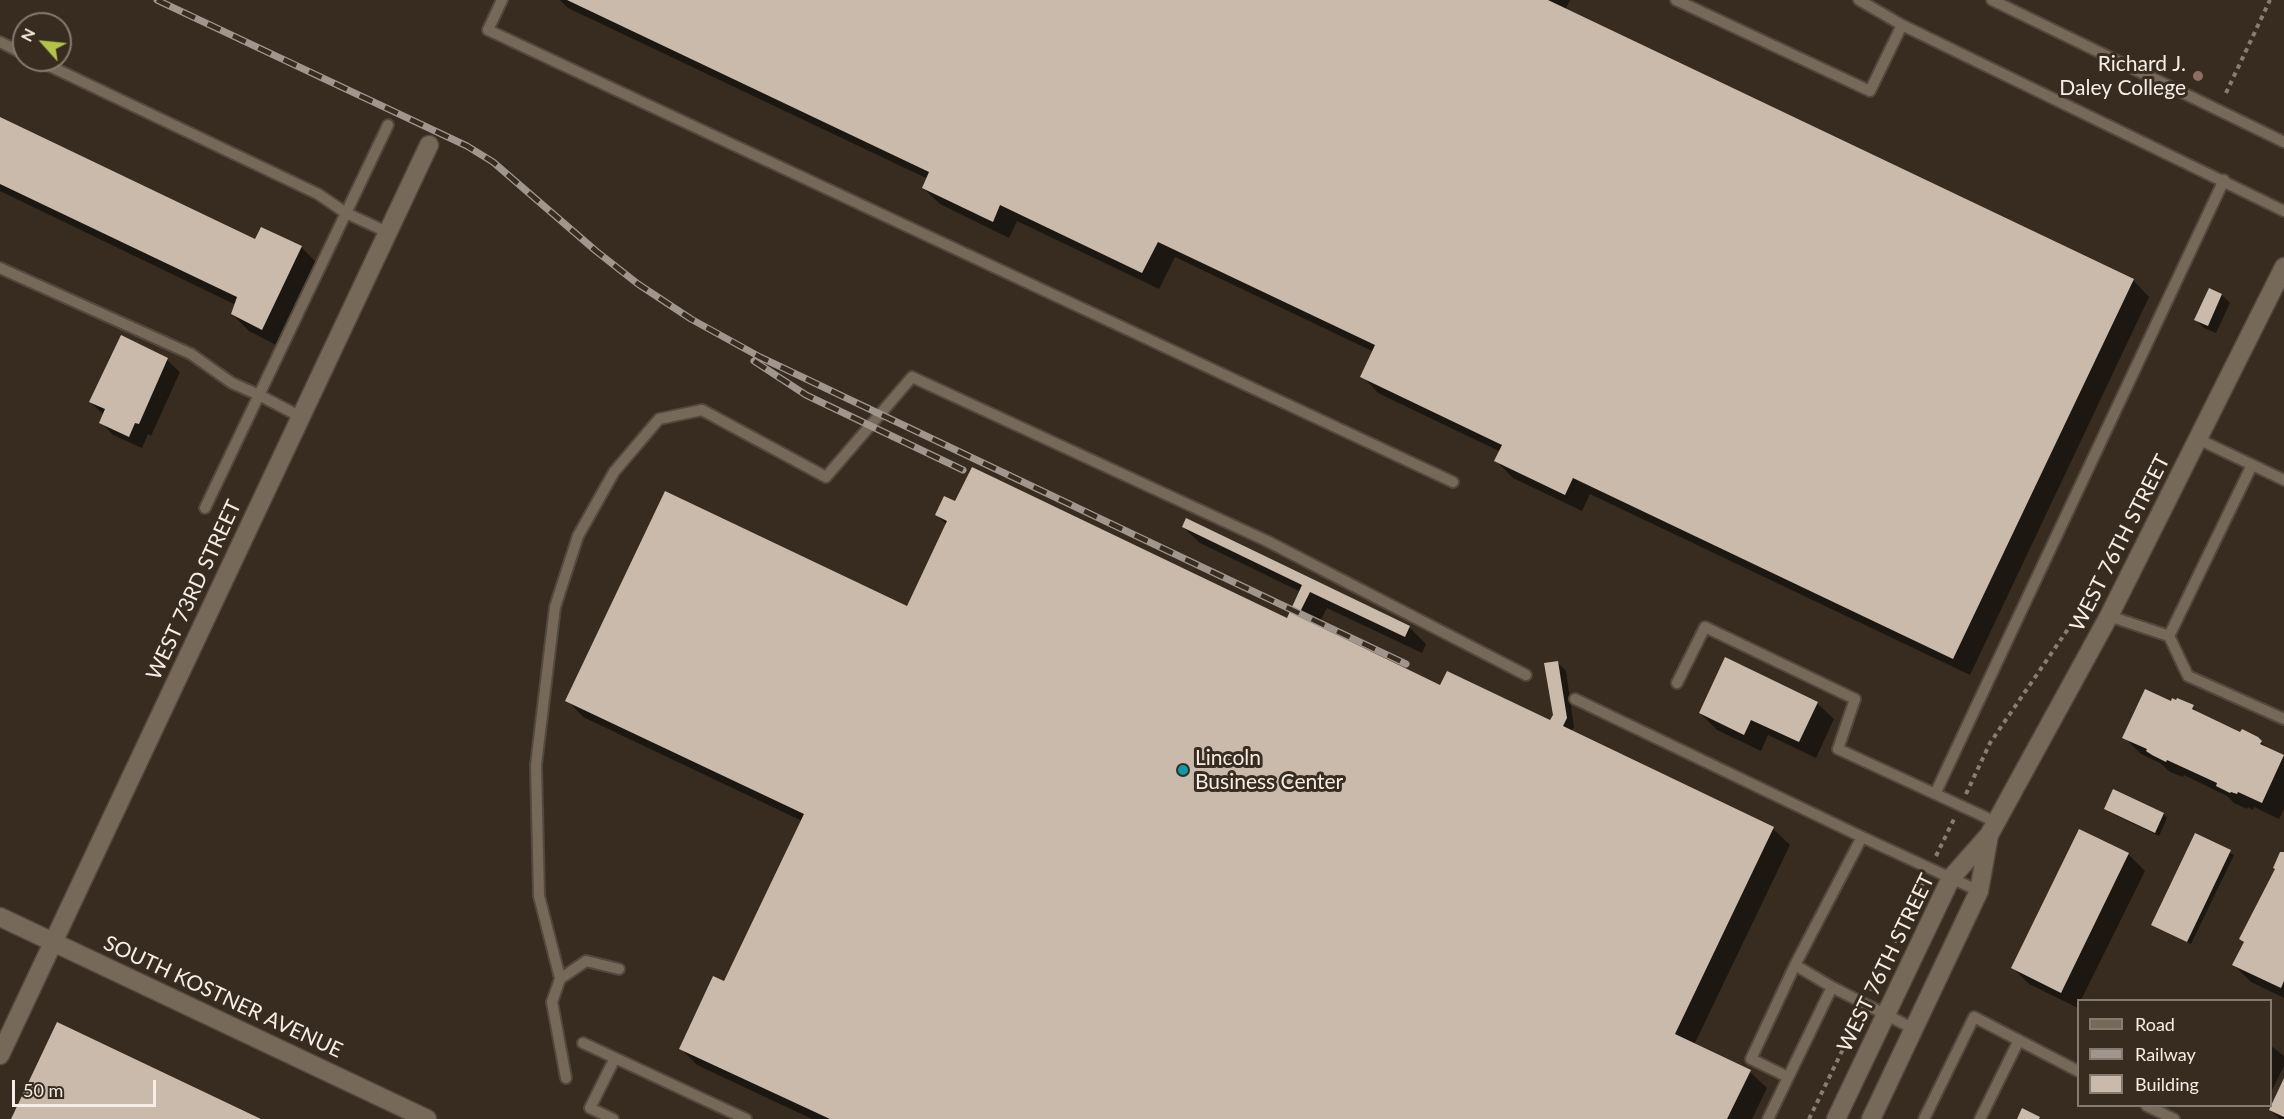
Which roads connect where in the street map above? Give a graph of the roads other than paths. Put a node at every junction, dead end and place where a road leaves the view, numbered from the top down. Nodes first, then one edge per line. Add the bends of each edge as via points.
1 (502, 0) edge
2 (1676, 0) edge
3 (1859, 0) edge
4 (1992, 0) edge
5 (1902, 25) junction
6 (63, 72) edge
7 (388, 125) dead end
8 (2284, 142) edge
9 (429, 145) dead end
10 (2224, 180) junction
11 (2284, 211) edge
12 (346, 213) junction
13 (387, 232) junction
14 (2284, 267) edge
15 (0, 268) edge
16 (259, 395) junction
17 (301, 417) junction
18 (2198, 439) junction
19 (2252, 465) junction
20 (2284, 480) edge
21 (1453, 482) dead end
22 (205, 508) dead end
23 (2109, 616) junction
24 (2169, 636) junction
25 (1526, 675) dead end
26 (1677, 683) dead end
27 (1575, 699) dead end
28 (2284, 719) edge
29 (1935, 794) junction
30 (1992, 829) junction
31 (1862, 837) junction
32 (1951, 878) junction
33 (1979, 891) junction
34 (0, 916) edge
35 (53, 942) junction
36 (1794, 966) junction
37 (619, 969) dead end
38 (560, 978) junction
39 (1832, 987) junction
40 (1886, 1015) junction
41 (1914, 1029) junction
42 (2019, 1040) junction
43 (583, 1043) dead end
44 (0, 1055) edge
45 (615, 1058) junction
46 (2077, 1070) edge
47 (1788, 1077) junction
48 (566, 1078) dead end
49 (2149, 1107) edge
50 (427, 1119) edge
51 (613, 1119) edge
52 (746, 1119) edge
53 (1768, 1119) edge
54 (1836, 1119) edge
55 (1871, 1119) edge
56 (1924, 1119) edge
57 (1980, 1119) edge
58 (2174, 1119) edge

1 - 21 lane via 488,30
2 - 5 lane via 1870,91
3 - 5 lane
4 - 8 lane
5 - 10 lane
6 - 12 lane via 318,194
7 - 12 lane
9 - 13 street, WEST 73RD STREET
10 - 11 lane
10 - 29 lane
12 - 13 lane
12 - 16 lane
13 - 17 street, WEST 73RD STREET
14 - 18 street, WEST 76TH STREET
15 - 16 lane via 191,354 232,383
16 - 17 lane
16 - 22 lane
17 - 35 street, WEST 73RD STREET
18 - 19 lane
18 - 23 street, WEST 76TH STREET
19 - 20 lane
19 - 24 lane
23 - 24 lane
23 - 30 street, WEST 76TH STREET
24 - 28 lane via 2188,676
25 - 38 lane via 1267,541 912,377 826,477 702,410 659,419 614,472 578,536 555,608 536,765 539,896
26 - 29 lane via 1705,627 1855,699 1838,749
27 - 31 lane
29 - 30 lane
30 - 32 street, WEST 76TH STREET
30 - 33 street, WEST 76TH STREET
31 - 32 lane
31 - 36 lane
32 - 33 lane
32 - 40 street, WEST 76TH STREET
33 - 41 street, WEST 76TH STREET
34 - 35 street, SOUTH KOSTNER AVENUE
35 - 44 street, WEST 73RD STREET
35 - 50 street, SOUTH KOSTNER AVENUE
36 - 39 lane
36 - 47 lane via 1751,1059
37 - 38 lane via 586,961
38 - 48 lane via 552,1002
39 - 40 lane
39 - 47 lane
40 - 41 lane
40 - 54 street, WEST 76TH STREET
41 - 55 street, WEST 76TH STREET
42 - 46 lane
42 - 56 lane via 1974,1017
42 - 57 lane
43 - 45 lane
45 - 51 lane via 590,1108
45 - 52 lane
47 - 53 lane
49 - 58 lane

